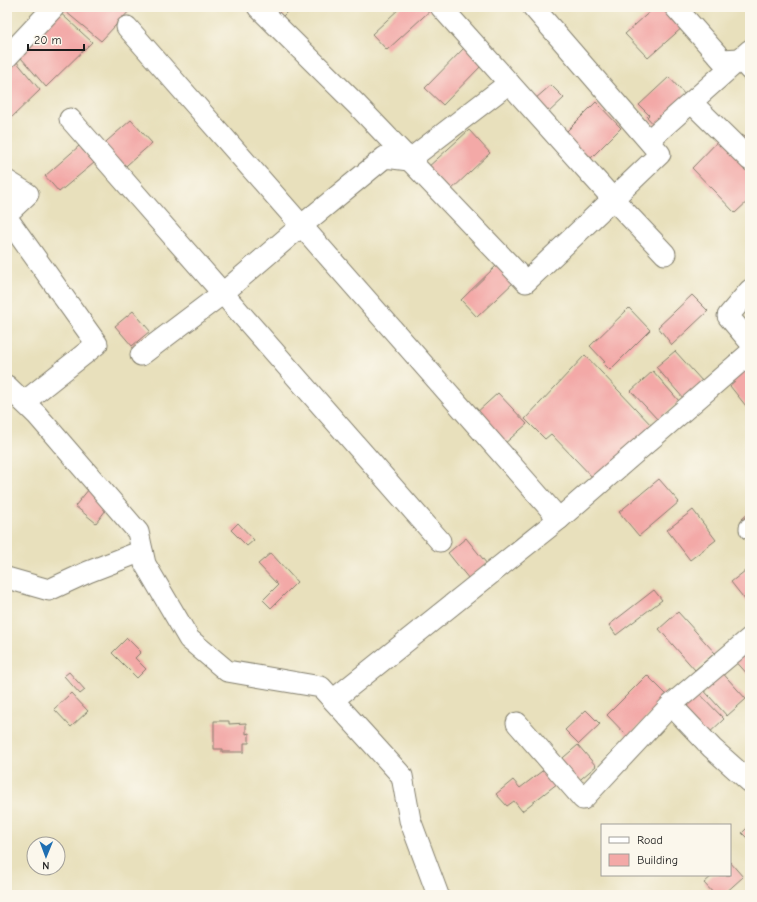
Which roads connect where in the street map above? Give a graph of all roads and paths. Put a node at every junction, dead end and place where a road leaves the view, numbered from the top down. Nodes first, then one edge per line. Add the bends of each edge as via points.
1 (54, 7) edge
2 (258, 7) edge
3 (441, 7) edge
4 (533, 7) edge
5 (675, 7) edge
6 (127, 27) dead end
7 (7, 57) edge
8 (747, 60) edge
9 (509, 83) junction
10 (692, 103) junction
11 (70, 119) dead end
12 (649, 140) junction
13 (409, 160) junction
14 (750, 160) edge
15 (7, 181) edge
16 (613, 199) junction
17 (7, 214) edge
18 (7, 218) edge
19 (301, 226) junction
20 (665, 254) dead end
21 (750, 290) edge
22 (223, 293) junction
23 (750, 342) edge
24 (750, 354) edge
25 (141, 355) dead end
26 (7, 386) edge
27 (24, 402) junction
28 (559, 518) junction
29 (440, 541) dead end
30 (142, 552) junction
31 (7, 578) edge
32 (750, 638) edge
33 (333, 700) junction
34 (671, 705) junction
35 (517, 723) dead end
36 (750, 782) edge
37 (438, 895) edge

1 - 7 street
2 - 13 street
3 - 9 street
4 - 12 street
5 - 8 street via 722,60
6 - 19 street
8 - 10 street
9 - 13 street
9 - 16 street
10 - 12 street
10 - 14 street
11 - 22 street
12 - 16 street via 660,154
13 - 16 street via 526,282
13 - 19 street via 385,157
15 - 17 street via 28,194
16 - 20 street
18 - 27 street via 97,344
19 - 22 street
19 - 28 street
21 - 23 street via 728,316
22 - 25 street
22 - 29 street
24 - 28 street
26 - 27 street
27 - 30 street via 138,532
28 - 33 street
30 - 31 street via 88,572 50,590
30 - 33 street via 144,564 189,639 227,671 321,687
32 - 34 street
33 - 37 street via 402,776 410,820
34 - 35 street via 582,799
34 - 36 street via 712,748

